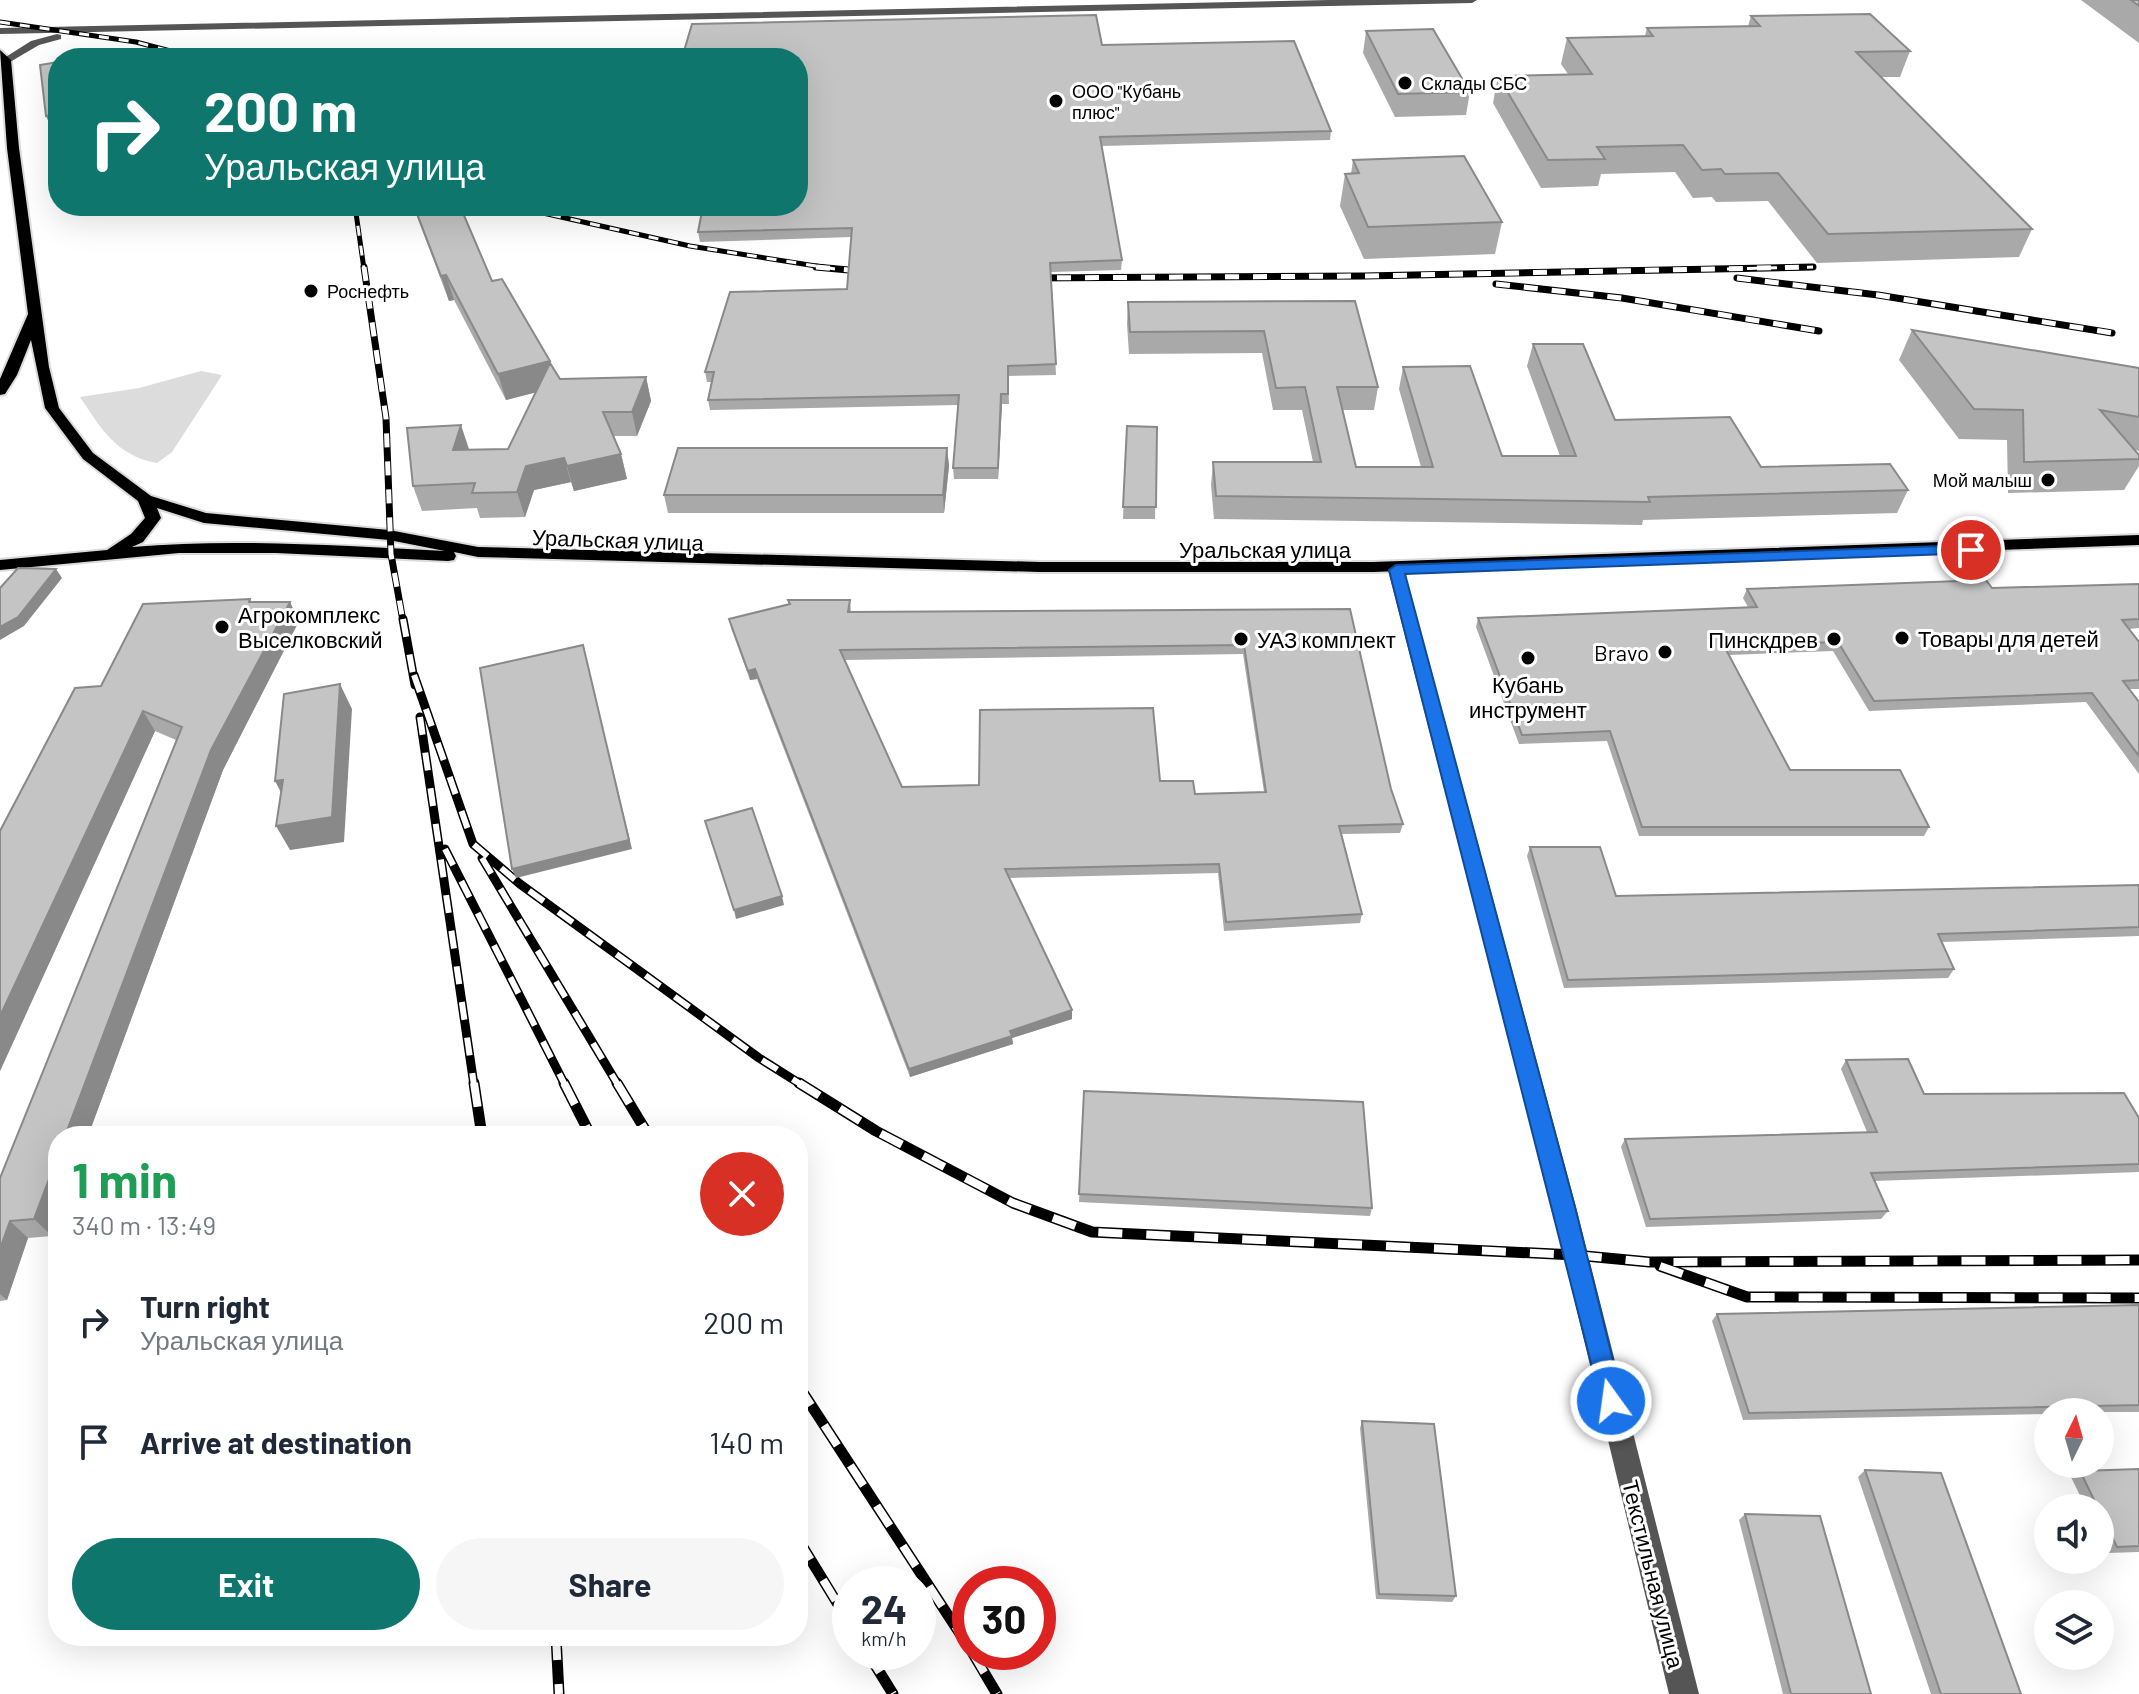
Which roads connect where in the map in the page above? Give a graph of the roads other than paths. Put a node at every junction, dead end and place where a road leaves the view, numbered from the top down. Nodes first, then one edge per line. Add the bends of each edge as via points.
1 (1472, 0) edge
2 (168, 27) junction
3 (0, 31) edge
4 (3, 56) edge
5 (34, 316) junction
6 (0, 391) edge
7 (145, 499) junction
8 (2139, 542) edge
9 (111, 552) junction
10 (712, 561) junction
11 (0, 565) edge
12 (1396, 568) junction
13 (1684, 1694) edge

1 - 2 street
2 - 3 street
2 - 4 street via 63,35
4 - 5 main road, Уральская улица
5 - 6 main road
5 - 7 main road, Уральская улица via 52,408 88,456
7 - 9 main road via 153,518 137,538
7 - 10 main road, Уральская улица via 204,518 389,535 478,552
8 - 12 main road, Уральская улица
9 - 10 main road, Уральская улица via 276,548
9 - 11 main road, Уральская улица
10 - 12 main road, Уральская улица via 1040,572
12 - 13 street, Текстильная улица via 1564,1207

